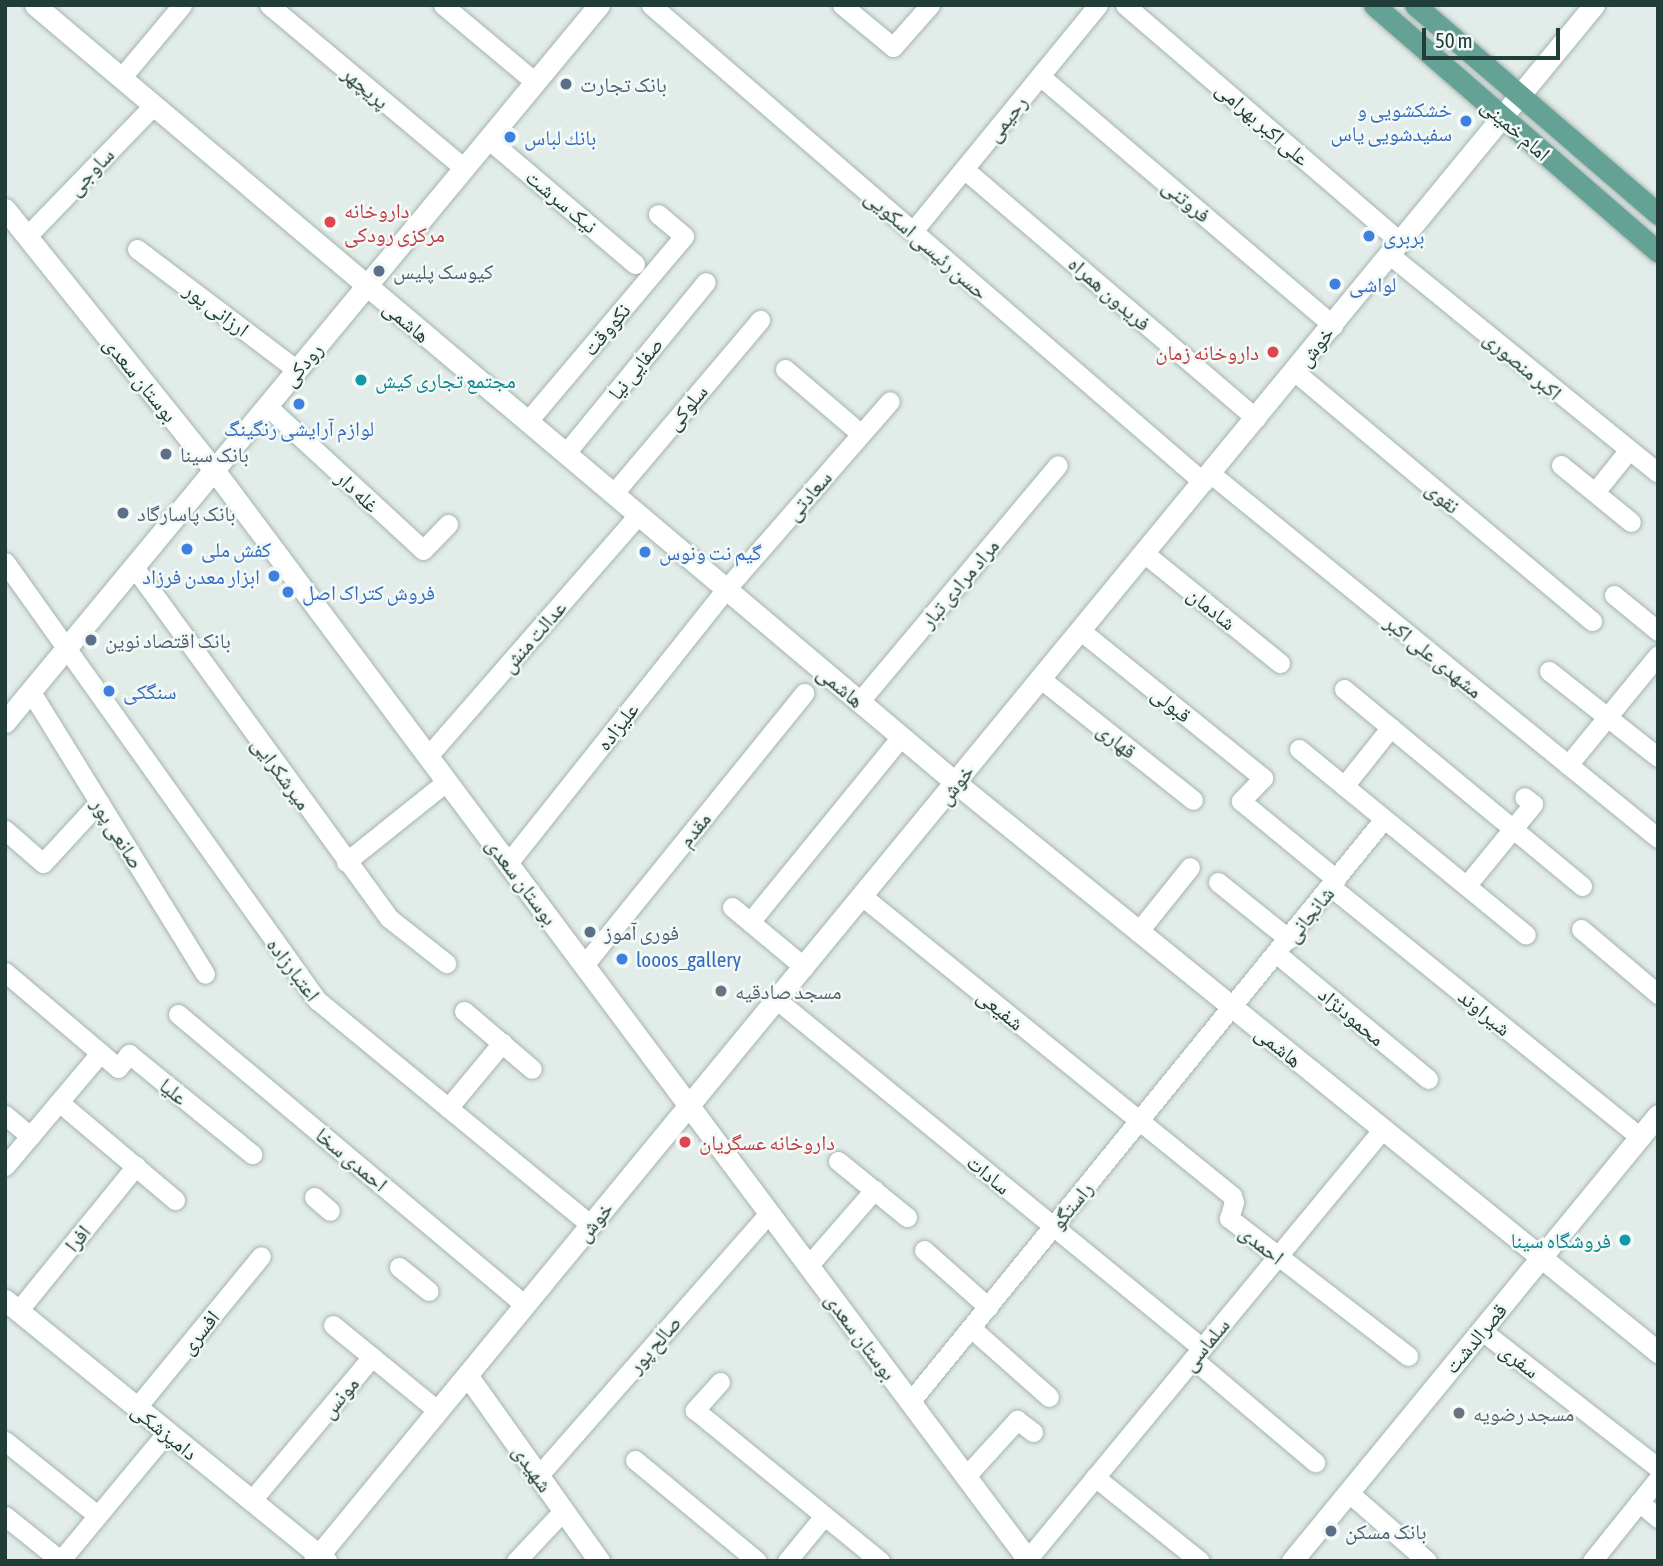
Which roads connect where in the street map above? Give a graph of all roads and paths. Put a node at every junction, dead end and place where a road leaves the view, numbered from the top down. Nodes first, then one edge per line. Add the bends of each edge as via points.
1 (35, 5) edge
2 (182, 5) edge
3 (269, 5) edge
4 (443, 5) edge
5 (599, 5) edge
6 (651, 5) edge
7 (842, 5) edge
8 (930, 5) edge
9 (1098, 5) edge
10 (1125, 5) edge
11 (1374, 5) edge
12 (1415, 5) edge
13 (1594, 5) edge
14 (1041, 76) junction
15 (121, 78) junction
16 (536, 82) junction
17 (1519, 95) junction
18 (153, 106) junction
19 (1503, 118) junction
20 (488, 139) junction
21 (464, 168) junction
22 (964, 169) junction
23 (5, 209) edge
24 (658, 214) dead end
25 (1658, 214) edge
26 (913, 231) junction
27 (27, 236) junction
28 (1396, 248) junction
29 (137, 249) dead end
30 (1658, 252) edge
31 (635, 264) dead end
32 (706, 282) dead end
33 (366, 286) junction
34 (760, 320) dead end
35 (1333, 325) junction
36 (785, 369) dead end
37 (297, 370) junction
38 (1294, 371) junction
39 (890, 401) dead end
40 (267, 407) junction
41 (1256, 418) junction
42 (527, 422) junction
43 (861, 434) junction
44 (1628, 451) junction
45 (565, 454) junction
46 (1058, 465) dead end
47 (1561, 465) dead end
48 (214, 470) junction
49 (1658, 474) edge
50 (1207, 478) junction
51 (1595, 492) junction
52 (613, 494) junction
53 (638, 515) junction
54 (1632, 522) dead end
55 (448, 524) dead end
56 (1144, 554) junction
57 (5, 562) edge
58 (134, 567) junction
59 (726, 590) junction
60 (1614, 595) dead end
61 (1592, 621) dead end
62 (1081, 631) junction
63 (1658, 631) edge
64 (66, 649) junction
65 (1658, 655) edge
66 (1280, 663) dead end
67 (1549, 671) dead end
68 (1041, 679) junction
69 (1344, 689) dead end
70 (31, 691) junction
71 (804, 693) dead end
72 (859, 702) junction
73 (1607, 717) junction
74 (5, 722) edge
75 (1391, 727) junction
76 (901, 737) junction
77 (1299, 749) dead end
78 (428, 756) junction
79 (1658, 757) edge
80 (1567, 765) junction
81 (1263, 778) joint
82 (447, 781) junction
83 (956, 783) junction
84 (1344, 786) junction
85 (1524, 797) dead end
86 (1193, 800) dead end
87 (99, 802) junction
88 (1384, 819) junction
89 (1514, 827) junction
90 (5, 830) edge
91 (1658, 838) edge
92 (346, 862) junction
93 (508, 863) junction
94 (1190, 867) dead end
95 (1218, 882) dead end
96 (1334, 883) junction
97 (1466, 886) junction
98 (1582, 886) dead end
99 (862, 896) junction
100 (732, 906) dead end
101 (750, 922) junction
102 (1581, 929) dead end
103 (1138, 932) junction
104 (1526, 935) dead end
105 (1283, 946) junction
106 (446, 963) dead end
107 (584, 965) junction
108 (804, 967) junction
109 (5, 972) edge
110 (205, 974) dead end
111 (1658, 994) edge
112 (776, 1000) junction
113 (1233, 1009) junction
114 (464, 1011) dead end
115 (178, 1014) dead end
116 (502, 1043) junction
117 (100, 1053) junction
118 (532, 1069) dead end
119 (1427, 1079) dead end
120 (59, 1102) junction
121 (689, 1106) junction
122 (448, 1108) junction
123 (5, 1115) edge
124 (1658, 1115) edge
125 (1140, 1122) junction
126 (1382, 1130) junction
127 (30, 1136) junction
128 (1640, 1137) junction
129 (252, 1154) dead end
130 (838, 1161) dead end
131 (5, 1166) edge
132 (136, 1166) junction
133 (874, 1190) junction
134 (314, 1197) dead end
135 (175, 1200) dead end
136 (330, 1211) dead end
137 (769, 1213) junction
138 (907, 1217) dead end
139 (591, 1225) junction
140 (1054, 1227) junction
141 (925, 1250) dead end
142 (261, 1256) dead end
143 (1277, 1257) junction
144 (1541, 1259) junction
145 (808, 1266) junction
146 (400, 1268) dead end
147 (429, 1291) dead end
148 (12, 1305) edge
149 (525, 1305) junction
150 (988, 1307) junction
151 (333, 1325) dead end
152 (971, 1328) junction
153 (1481, 1330) junction
154 (1658, 1352) edge
155 (1197, 1353) junction
156 (1408, 1356) dead end
157 (372, 1357) junction
158 (467, 1375) junction
159 (720, 1382) dead end
160 (1049, 1396) dead end
161 (910, 1402) junction
162 (137, 1407) junction
163 (438, 1411) junction
164 (167, 1432) junction
165 (1033, 1432) dead end
166 (5, 1441) edge
167 (635, 1460) dead end
168 (1315, 1462) dead end
169 (1658, 1468) edge
170 (539, 1475) junction
171 (966, 1476) junction
172 (1095, 1477) junction
173 (1658, 1479) edge
174 (1348, 1492) junction
175 (251, 1501) junction
176 (1639, 1502) junction
177 (563, 1511) junction
178 (97, 1515) junction
179 (5, 1516) edge
180 (824, 1516) junction
181 (1658, 1518) edge
182 (320, 1559) edge
183 (1027, 1560) edge
184 (60, 1561) edge
185 (516, 1561) edge
186 (599, 1561) edge
187 (757, 1561) edge
188 (787, 1561) edge
189 (880, 1561) edge
190 (1200, 1561) edge
191 (1292, 1561) edge
192 (1427, 1561) edge
193 (1591, 1561) edge

1 - 15 main road, هاشمی
2 - 15 street
3 - 21 street, پریچهر
4 - 16 street
5 - 16 main road, رودکی
6 - 26 street, حسن رئیسی اسکویی
7 - 8 street via 892,47
9 - 14 street, رحیمی
10 - 28 street, علی اکبر بهرامی
11 - 19 main road, امام خمینی
12 - 17 main road, امام خمینی
13 - 17 main road, خوش
14 - 22 street, رحیمی
14 - 35 street, فروتنی
15 - 18 main road, هاشمی
16 - 20 main road, رودکی
17 - 19 main road, خوش
17 - 25 main road, امام خمینی
18 - 27 street, ساوجی
18 - 33 main road, هاشمی
19 - 28 main road, خوش
19 - 30 main road, امام خمینی
20 - 21 main road, رودکی
20 - 31 street, نیک سرشت
21 - 33 main road, رودکی
22 - 26 street, رحیمی
22 - 41 street, فریدون همراه
23 - 27 main road, بوستان سعدی
24 - 42 street, نکووقت via 684,236
26 - 50 street, حسن رئیسی اسکویی
27 - 48 main road, بوستان سعدی
28 - 35 main road, خوش
28 - 44 street, اکبر منصوری
29 - 37 street, ارزانی پور
32 - 45 street, صفایی نیا
33 - 37 main road, رودکی
33 - 42 main road, هاشمی
34 - 52 street, سلوکی
35 - 38 main road, خوش
36 - 43 street
37 - 40 main road, رودکی
38 - 41 main road, خوش
38 - 61 street, نقوی
39 - 43 street, سعادتی
40 - 48 main road, رودکی
40 - 55 street, غله دار via 423,550
41 - 50 main road, خوش
42 - 45 main road, هاشمی
43 - 59 street, سعادتی
44 - 49 street, اکبر منصوری
44 - 51 street
45 - 52 main road, هاشمی
46 - 72 street, مراد مرادی تبار
47 - 51 street
48 - 58 main road, رودکی
48 - 78 main road, بوستان سعدی
50 - 56 main road, خوش
50 - 80 street, مشهدی علی اکبر
51 - 54 street
52 - 53 main road, هاشمی
53 - 59 main road, هاشمی
53 - 78 street, عدالت منش
56 - 62 main road, خوش
56 - 66 street, شادمان
57 - 64 street, اعتبارزاده
58 - 64 main road, رودکی
58 - 92 street, میرشکرایی
59 - 72 main road, هاشمی
59 - 93 street, علیزاده
60 - 63 street
62 - 68 main road, خوش
62 - 81 street, قبولی
64 - 70 main road, رودکی
64 - 122 street, اعتبارزاده via 312,995
65 - 73 street
67 - 73 street
68 - 83 main road, خوش
68 - 86 street, قهاری
69 - 75 street
70 - 74 main road, رودکی
70 - 87 street, صانعی پور
71 - 107 street, مقدم
72 - 76 main road, هاشمی
73 - 79 street
73 - 80 street
75 - 84 street
75 - 89 street
76 - 83 main road, هاشمی
76 - 101 street
77 - 84 street
78 - 82 main road, بوستان سعدی
80 - 91 street, مشهدی علی اکبر
81 - 96 street, شیراوند via 1241,802
82 - 92 street
82 - 93 main road, بوستان سعدی
83 - 99 main road, خوش
83 - 103 main road, هاشمی
84 - 88 street
85 - 89 street via 1533,804
87 - 90 street via 43,863
87 - 110 street, صانعی پور
88 - 96 street, شانجانی
88 - 97 street
89 - 97 street
89 - 98 street
92 - 106 street, میرشکرایی via 388,918
93 - 107 main road, بوستان سعدی
94 - 103 street
95 - 105 street, محمودنژاد
96 - 105 street, شانجانی
96 - 128 street, شیراوند
97 - 104 street
99 - 108 main road, خوش
99 - 125 street, شفیعی
100 - 101 street
101 - 108 street
102 - 111 street
103 - 113 main road, هاشمی
105 - 113 street, شانجانی
105 - 119 street, محمودنژاد
107 - 121 main road, بوستان سعدی
108 - 112 main road, خوش
109 - 117 street
112 - 121 main road, خوش
112 - 140 street, سادات
113 - 125 street, راستگو
113 - 126 main road, هاشمی
114 - 116 street
115 - 149 street, احمدی سخا
116 - 118 street
116 - 122 street
117 - 120 street
117 - 129 street, علیا via 118,1068 130,1055
120 - 127 street
120 - 132 street
121 - 137 main road, بوستان سعدی
121 - 139 main road, خوش
122 - 139 street, اعتبارزاده
123 - 127 street
124 - 128 main road, قصرالدشت
125 - 140 street, راستگو
125 - 143 street, احمدی via 1231,1196 1234,1202 1229,1218
126 - 143 street, سلماسی
126 - 144 main road, هاشمی
127 - 131 street
128 - 144 main road, قصرالدشت
130 - 133 street
132 - 135 street
132 - 148 street, افرا
133 - 138 street
133 - 145 street
134 - 136 street
137 - 145 main road, بوستان سعدی
137 - 170 street, صالح پور
139 - 149 main road, خوش
140 - 150 street, راستگو
140 - 155 street, سادات
141 - 150 street
142 - 162 street, افسری
143 - 155 street, سلماسی
143 - 156 street, احمدی
144 - 153 main road, قصرالدشت
144 - 154 main road, هاشمی
145 - 161 main road, بوستان سعدی
146 - 147 street
148 - 162 main road, دامپزشکی
149 - 158 main road, خوش
150 - 152 street, راستگو
151 - 157 street
152 - 160 street
152 - 161 street, راستگو
153 - 169 street, سفری
153 - 174 main road, قصرالدشت
155 - 168 street, سادات
155 - 172 street, سلماسی
157 - 163 street, مونس
157 - 175 street, مونس
158 - 163 main road, خوش
158 - 170 main road, شهیدی
159 - 180 street via 695,1410
161 - 171 main road, بوستان سعدی
162 - 164 main road, دامپزشکی
163 - 182 main road, خوش
164 - 175 main road, دامپزشکی
164 - 178 street
165 - 171 street via 1017,1420
166 - 178 street
167 - 187 street
170 - 177 main road, شهیدی
171 - 183 main road, بوستان سعدی
172 - 183 street, سلماسی
172 - 190 street
173 - 176 street
174 - 191 main road, قصرالدشت
174 - 192 street
175 - 182 main road, دامپزشکی
176 - 181 street
176 - 193 street
177 - 185 street
177 - 186 main road, شهیدی
178 - 184 street
179 - 184 street
180 - 188 street
180 - 189 street

